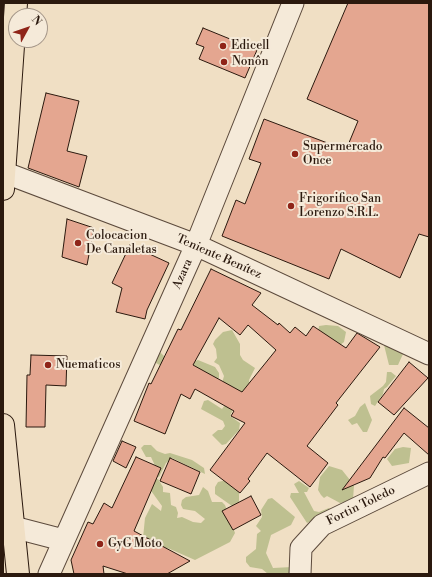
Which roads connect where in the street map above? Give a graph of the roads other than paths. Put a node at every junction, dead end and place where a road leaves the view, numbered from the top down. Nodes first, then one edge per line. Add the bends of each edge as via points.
1 (16, 3) edge
2 (293, 3) edge
3 (4, 178) edge
4 (196, 245) junction
5 (429, 354) edge
6 (3, 425) edge
7 (429, 473) edge
8 (13, 528) junction
9 (63, 540) junction
10 (18, 574) edge
11 (49, 574) edge
12 (300, 574) edge

1 - 3 main road
2 - 4 street, Azara
3 - 4 street, Teniente Benítez
4 - 5 street, Teniente Benítez
4 - 9 street, Azara
6 - 8 main road
7 - 12 street, Fortin Toledo via 322,525 301,548
8 - 9 street
8 - 10 main road
9 - 11 street, Azara

